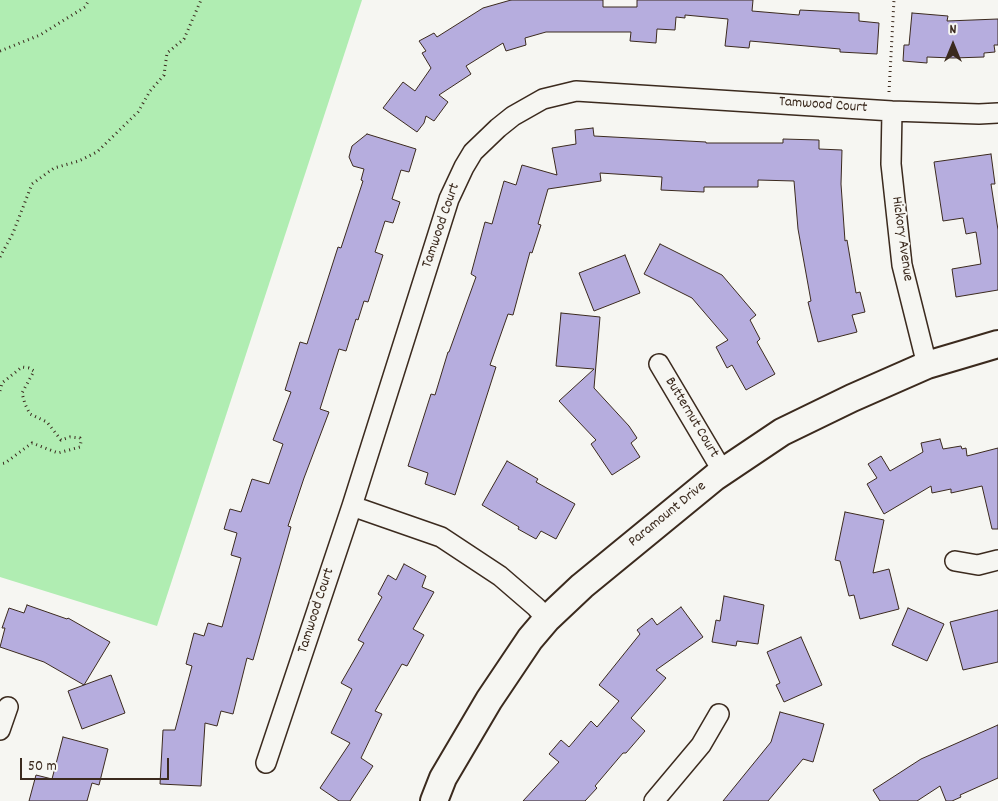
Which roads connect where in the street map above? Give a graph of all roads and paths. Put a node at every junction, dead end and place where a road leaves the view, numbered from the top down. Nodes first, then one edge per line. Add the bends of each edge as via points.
1 (89, 0) edge
2 (201, 0) edge
3 (894, 0) edge
4 (0, 51) edge
5 (892, 111) junction
6 (998, 113) edge
7 (0, 257) edge
8 (998, 344) edge
9 (659, 364) dead end
10 (927, 365) junction
11 (0, 391) edge
12 (0, 464) edge
13 (723, 472) junction
14 (352, 506) junction
15 (998, 560) edge
16 (955, 561) dead end
17 (547, 619) junction
18 (8, 707) dead end
19 (719, 714) dead end
20 (0, 730) edge
21 (266, 763) dead end
22 (434, 801) edge
23 (654, 801) edge

1 - 4 path via 85,7 40,35
2 - 7 path via 184,39 167,53 164,75 138,112 98,152 54,168 32,184
3 - 5 path via 888,99
5 - 6 street, Tamwood Court
5 - 10 street, Hickory Avenue via 892,164 902,265
5 - 14 street, Tamwood Court via 576,91 543,99 513,116 473,152 449,199
8 - 10 street, Paramount Drive
9 - 13 street, Butternut Court
10 - 13 street, Paramount Drive via 782,432
11 - 12 path via 2,383 22,367 34,371 22,393 30,414 47,422 60,440 70,437 80,438 81,442 80,447 58,453 32,443
13 - 17 street, Paramount Drive via 582,586
14 - 17 street via 441,537 500,576
14 - 21 street, Tamwood Court
15 - 16 street via 978,565
17 - 22 street, Paramount Drive via 489,700 443,778
18 - 20 street
19 - 23 street via 702,745

